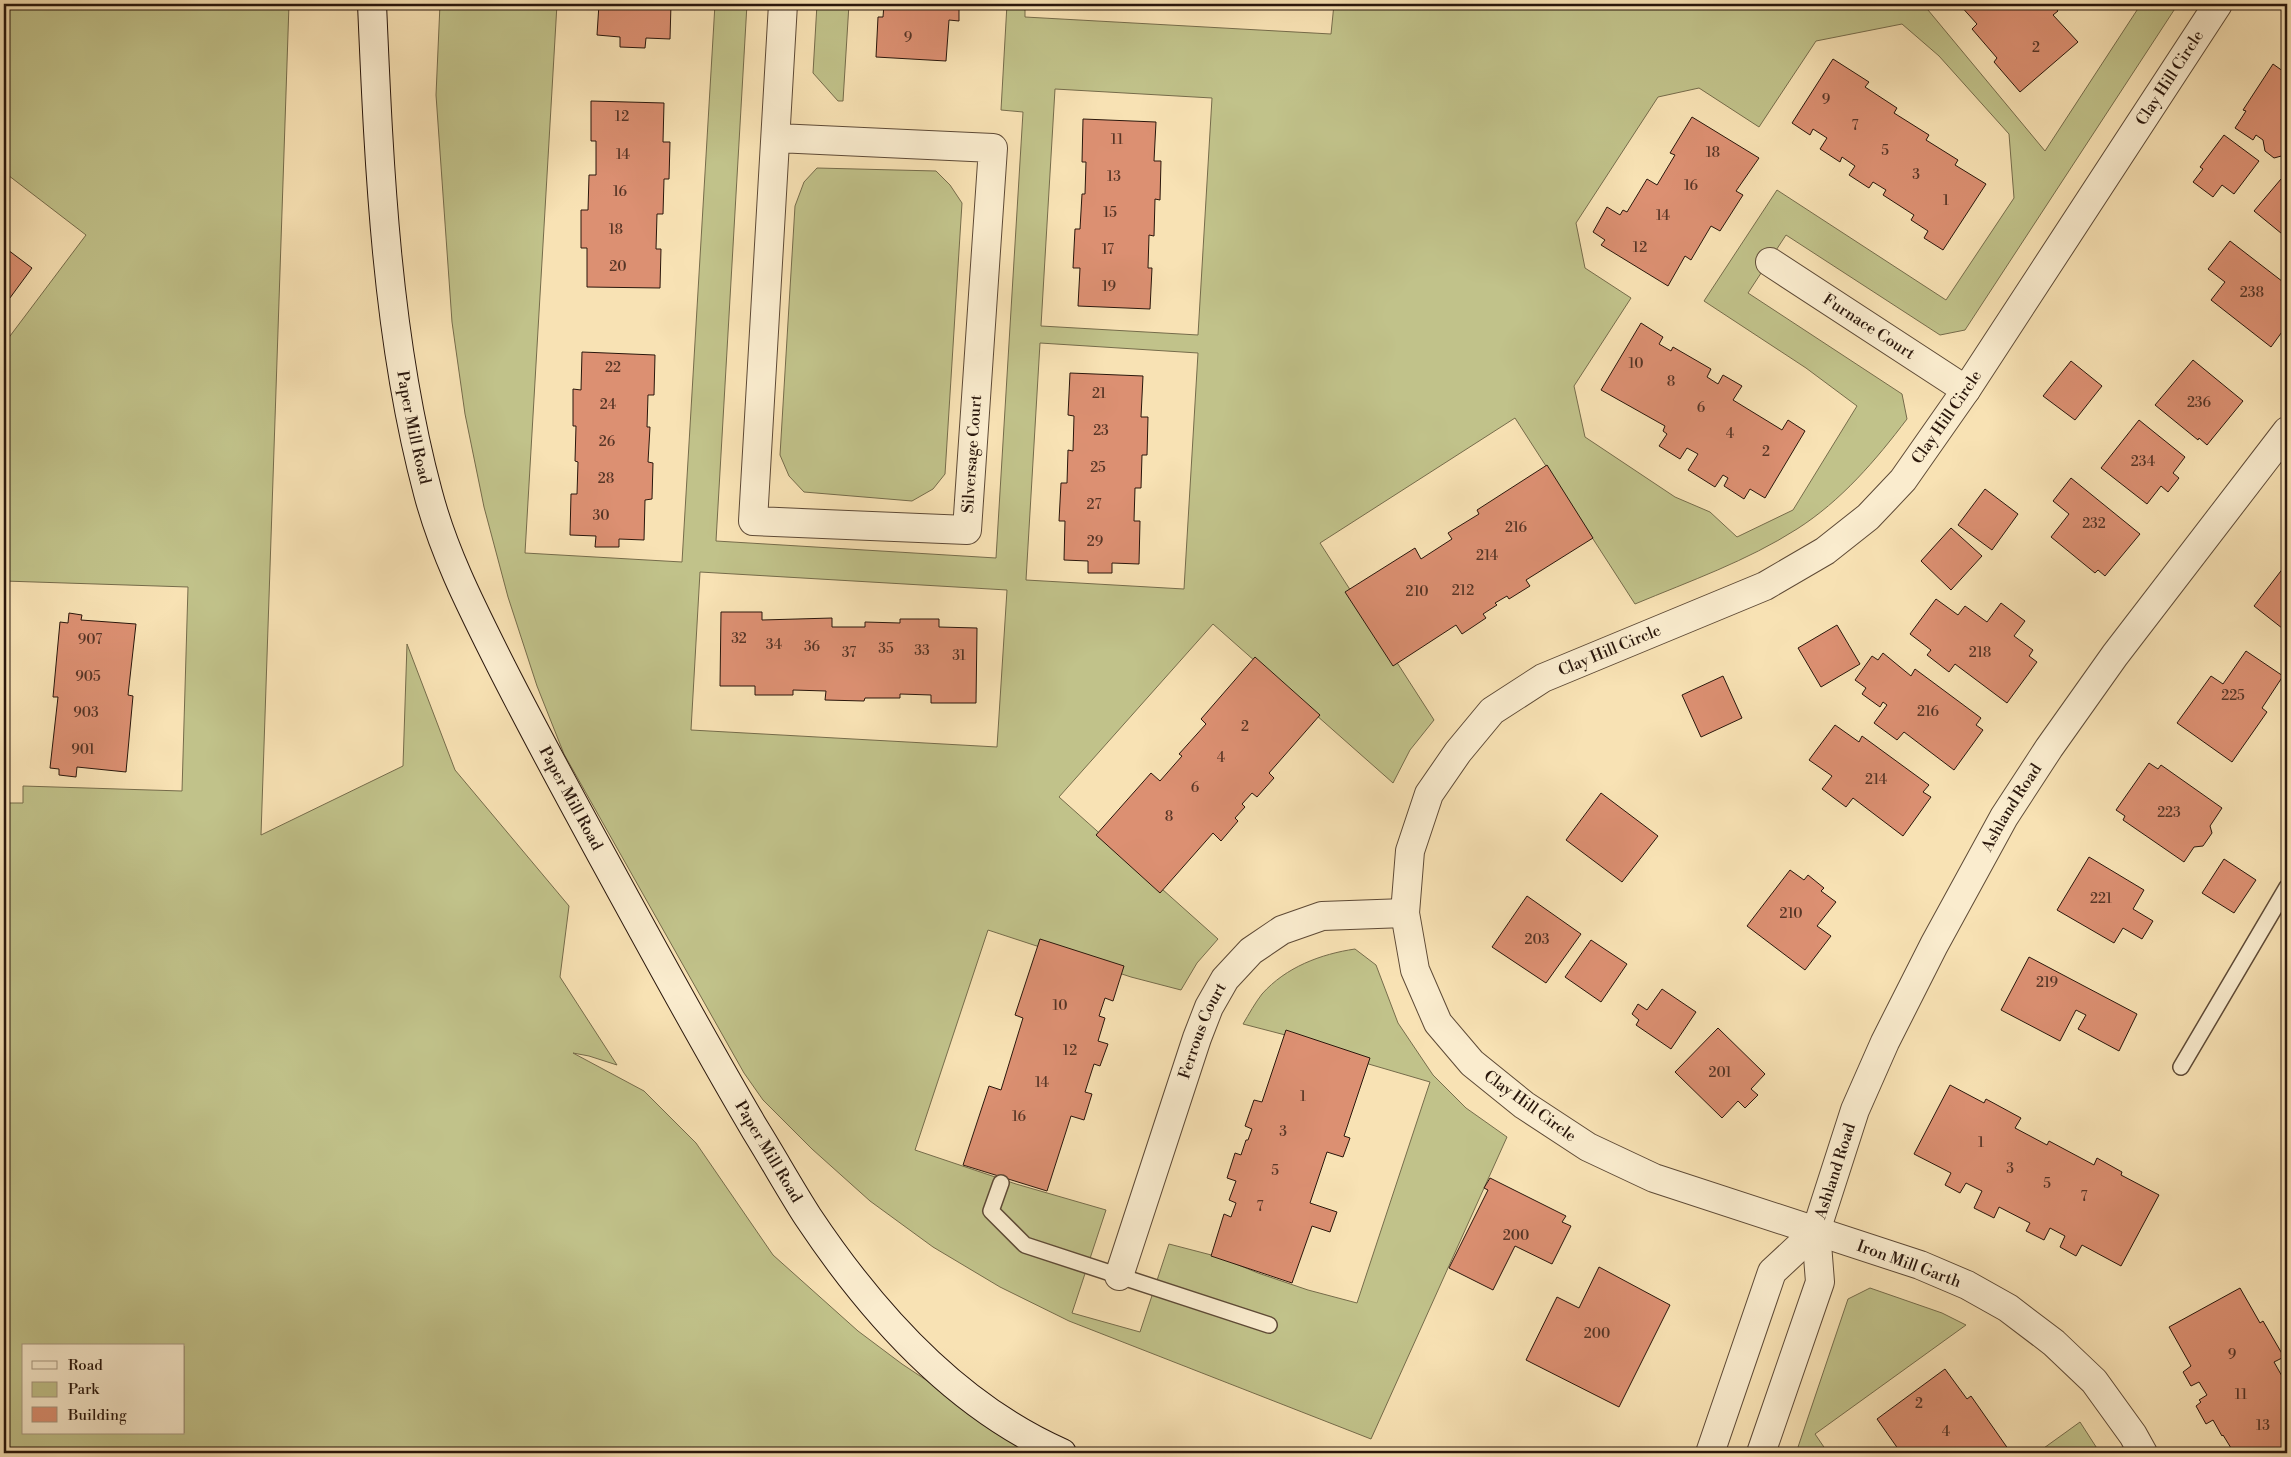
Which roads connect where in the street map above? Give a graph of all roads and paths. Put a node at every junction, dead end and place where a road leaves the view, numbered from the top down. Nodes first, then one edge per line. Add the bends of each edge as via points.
1 (372, 4) edge
2 (783, 4) edge
3 (2218, 4) edge
4 (777, 138) junction
5 (1770, 262) dead end
6 (1966, 390) junction
7 (2285, 441) edge
8 (2287, 887) edge
9 (1406, 913) junction
10 (2181, 1067) dead end
11 (1001, 1183) dead end
12 (1816, 1231) junction
13 (1119, 1276) junction
14 (1269, 1325) dead end
15 (1062, 1453) edge
16 (1710, 1453) edge
17 (1761, 1453) edge
18 (2143, 1453) edge

1 - 15 street, Paper Mill Road via 377,116 397,334 428,494 464,593 540,743 718,1066 807,1215 863,1290 918,1353 980,1406 1036,1442
2 - 4 street, Silversage Court
3 - 6 street, Clay Hill Circle
4 - 4 street, Silversage Court via 754,521 966,530 993,148
5 - 6 street, Furnace Court
6 - 9 street, Clay Hill Circle via 1903,480 1868,517 1826,551 1765,586 1543,678 1492,711 1429,794 1410,852
7 - 12 street, Ashland Road via 2115,655 2004,817 1885,1042 1855,1110
8 - 10 lane
9 - 12 street, Clay Hill Circle via 1415,970 1438,1023 1472,1063 1524,1105 1588,1146 1654,1178
9 - 13 street, Ferrous Court via 1322,916 1282,930 1251,951 1225,979 1197,1038
11 - 13 lane via 991,1211 1025,1245
12 - 16 street, Ashland Road via 1772,1272
12 - 17 street, Ashland Road via 1820,1282
12 - 18 street, Iron Mill Garth via 1920,1264 2008,1308 2054,1343 2094,1382
13 - 14 lane

